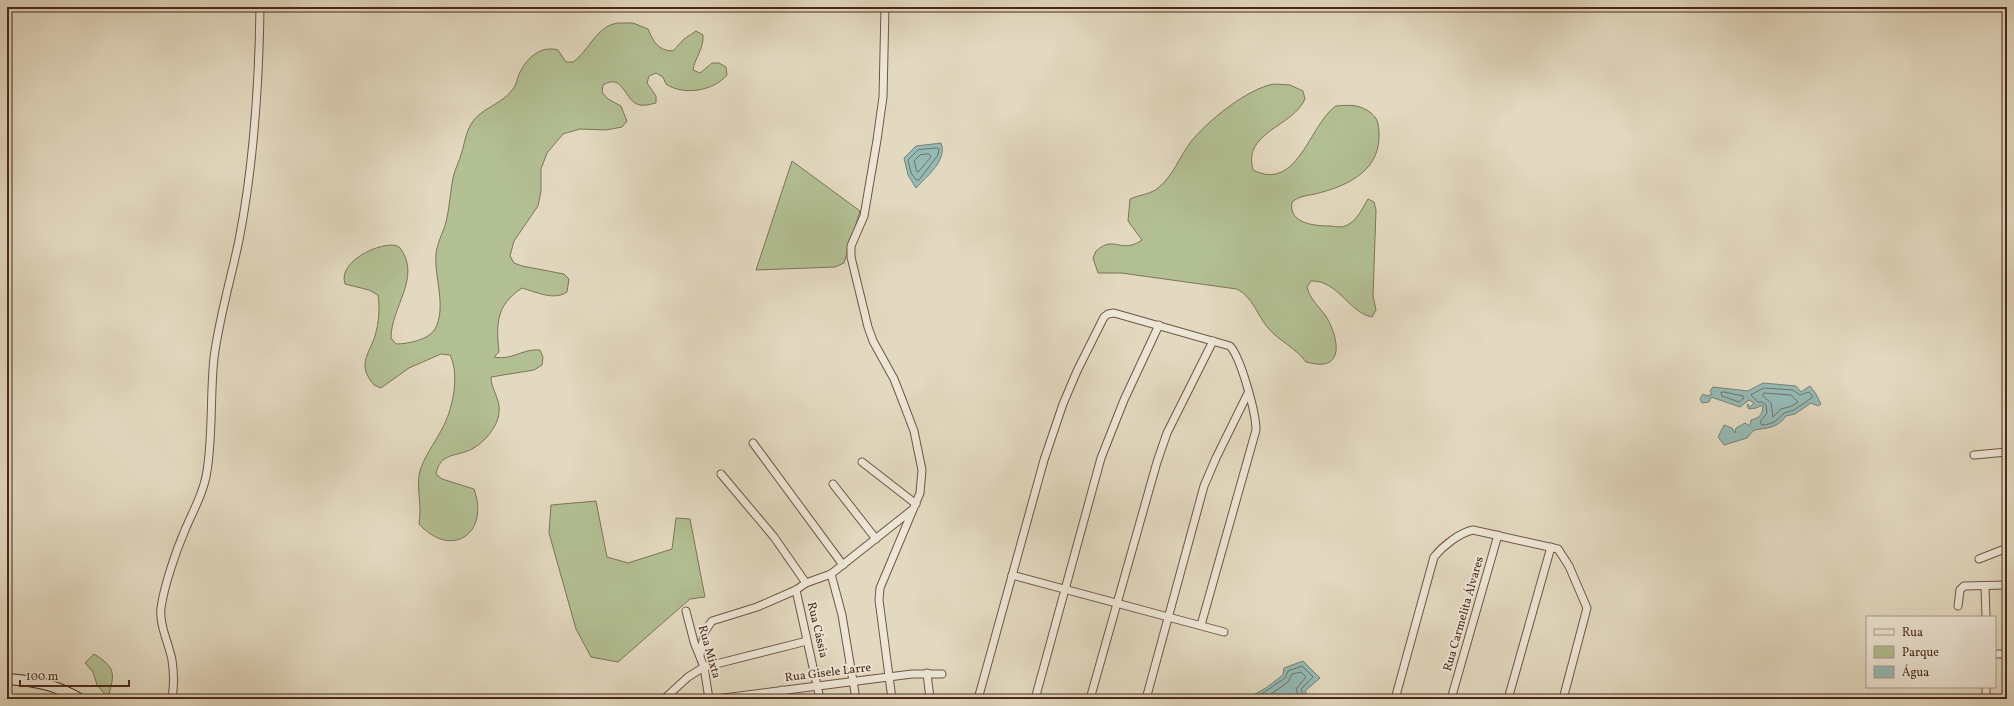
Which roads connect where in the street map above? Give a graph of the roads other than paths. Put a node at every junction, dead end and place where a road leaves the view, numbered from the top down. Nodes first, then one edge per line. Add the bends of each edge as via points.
1 (260, 7) edge
2 (885, 7) edge
3 (1159, 325) junction
4 (1212, 341) junction
5 (1248, 393) junction
6 (752, 443) dead end
7 (2007, 452) edge
8 (1974, 455) dead end
9 (862, 462) dead end
10 (721, 474) dead end
11 (833, 484) dead end
12 (915, 507) junction
13 (1498, 535) junction
14 (876, 539) junction
15 (1551, 547) junction
16 (2007, 548) edge
17 (1978, 559) dead end
18 (843, 565) junction
19 (831, 574) junction
20 (1012, 575) junction
21 (806, 583) junction
22 (2007, 585) edge
23 (1985, 586) junction
24 (1066, 589) junction
25 (796, 590) junction
26 (1116, 603) junction
27 (1958, 606) dead end
28 (686, 611) dead end
29 (1986, 616) edge
30 (1168, 617) junction
31 (1201, 625) junction
32 (1224, 632) dead end
33 (807, 641) junction
34 (1996, 654) edge
35 (2007, 654) edge
36 (700, 655) junction
37 (704, 667) junction
38 (927, 673) junction
39 (942, 674) dead end
40 (890, 677) junction
41 (7, 679) edge
42 (853, 681) junction
43 (819, 686) junction
44 (676, 688) junction
45 (1986, 688) edge
46 (782, 690) junction
47 (746, 697) edge
48 (80, 699) edge
49 (172, 699) edge
50 (664, 699) edge
51 (674, 699) edge
52 (709, 699) edge
53 (716, 699) edge
54 (784, 699) edge
55 (820, 699) edge
56 (856, 699) edge
57 (892, 699) edge
58 (930, 699) edge
59 (978, 699) edge
60 (1035, 699) edge
61 (1090, 699) edge
62 (1146, 699) edge
63 (1395, 699) edge
64 (1451, 699) edge
65 (1508, 699) edge
66 (1563, 699) edge
67 (1986, 699) edge

1 - 49 street via 259,71 253,142 239,240 214,357 207,472 182,536 160,611 172,660
2 - 12 street via 883,97 864,216 851,246 851,257 873,341 894,379 914,431 922,480
3 - 4 street
3 - 20 street via 1114,313 1104,317 1063,404 1044,460
3 - 24 street via 1124,400 1101,458
4 - 5 street via 1230,346 1234,351
4 - 26 street via 1167,433
5 - 30 street via 1204,486
5 - 31 street via 1255,415 1256,430
6 - 18 street
7 - 8 street
9 - 12 street
10 - 21 street via 774,537
11 - 14 street
12 - 14 street
12 - 40 street via 880,588 879,600
13 - 15 street
13 - 63 street via 1478,530 1467,531 1440,549 1430,564
13 - 64 street, Rua Carmelita Álvares
14 - 18 street
15 - 65 street
15 - 66 street via 1558,549 1566,561 1587,608
16 - 17 street
18 - 19 street
19 - 21 street
19 - 42 street via 842,615
20 - 24 street
20 - 59 street
21 - 25 street
22 - 23 street
23 - 27 street via 1962,587
23 - 29 street
24 - 26 street
24 - 60 street
25 - 33 street, Rua Cássia
25 - 36 street via 757,607 712,621 705,631
26 - 30 street
26 - 61 street
28 - 36 street, Rua Mixta
30 - 31 street
30 - 62 street
31 - 32 street
33 - 37 street
33 - 43 street, Rua Cássia
34 - 35 street
36 - 37 street, Rua Mixta
37 - 44 street
37 - 52 street, Rua Mixta
38 - 39 street, Rua Gisele Larre
38 - 40 street, Rua Gisele Larre
38 - 58 street
40 - 42 street, Rua Gisele Larre
40 - 57 street
41 - 48 main road via 32,681 61,688
42 - 43 street, Rua Gisele Larre
42 - 56 street
43 - 46 street, Rua Gisele Larre
43 - 55 street, Rua Cássia
44 - 50 street
44 - 51 street
45 - 67 street
46 - 47 street, Rua Gisele Larre
46 - 54 street
47 - 53 street, Rua Gisele Larre

